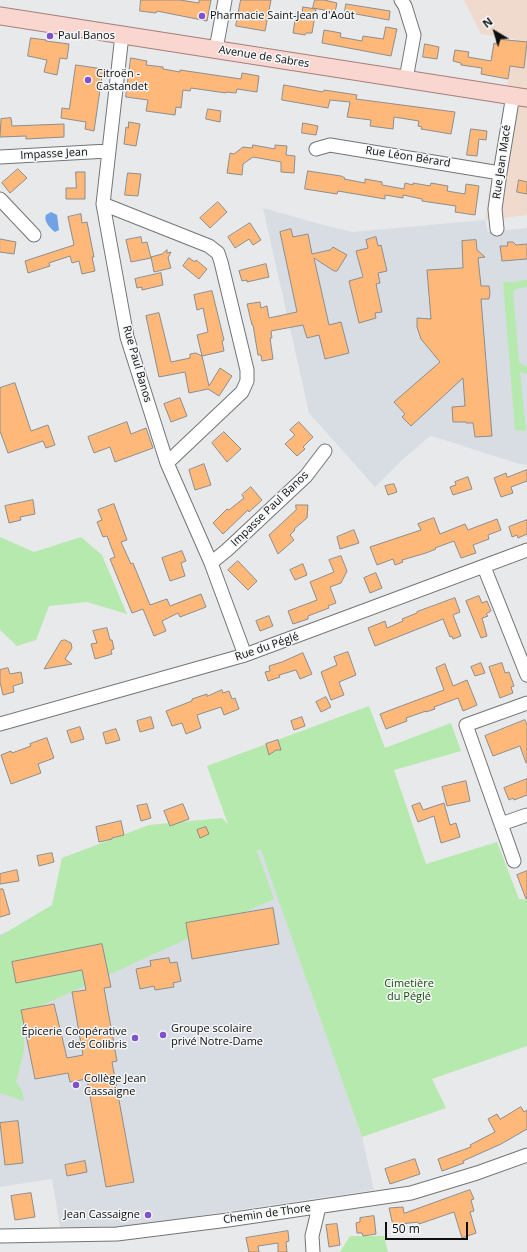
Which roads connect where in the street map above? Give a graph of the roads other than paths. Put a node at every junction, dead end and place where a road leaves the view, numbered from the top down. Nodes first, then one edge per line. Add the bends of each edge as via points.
1 (224, 0) edge
2 (401, 0) edge
3 (0, 16) edge
4 (122, 35) junction
5 (216, 49) junction
6 (406, 79) junction
7 (520, 96) edge
8 (316, 149) dead end
9 (108, 151) junction
10 (0, 157) edge
11 (500, 173) junction
12 (0, 199) edge
13 (102, 204) junction
14 (497, 229) dead end
15 (34, 234) dead end
16 (324, 451) dead end
17 (167, 463) junction
18 (527, 550) edge
19 (211, 563) junction
20 (484, 568) junction
21 (245, 655) junction
22 (527, 674) edge
23 (527, 702) edge
24 (0, 724) edge
25 (527, 815) edge
26 (502, 824) junction
27 (514, 860) dead end
28 (527, 1155) edge
29 (319, 1207) junction
30 (0, 1236) edge
31 (313, 1252) edge

1 - 5 street
2 - 6 street via 414,35
3 - 4 main road, Avenue de Sabres
4 - 5 main road, Avenue de Sabres
4 - 9 street, Rue Paul Banos
5 - 6 main road, Avenue de Sabres
6 - 7 main road, Avenue de Sabres
7 - 11 street, Rue Jean Macé
8 - 11 street, Rue Léon Bérard via 330,145
9 - 10 street, Impasse Jean
9 - 13 street, Rue Paul Banos
11 - 14 street, Rue Jean Macé via 496,209
12 - 15 street
13 - 17 street, Rue Paul Banos via 127,337
13 - 17 street via 209,246 218,252 221,262 247,370 247,381 242,392
16 - 19 street, Impasse Paul Banos via 306,476
17 - 19 street, Rue Paul Banos
18 - 20 street, Rue du Péglé
19 - 21 street, Rue Paul Banos
20 - 21 street, Rue du Péglé
20 - 22 street
21 - 24 street, Rue du Péglé
23 - 26 street via 466,725 465,735
25 - 26 street
26 - 27 street
28 - 29 street, Chemin de Thore via 411,1193
29 - 30 street, Chemin de Thore via 117,1234
29 - 31 street via 312,1236

